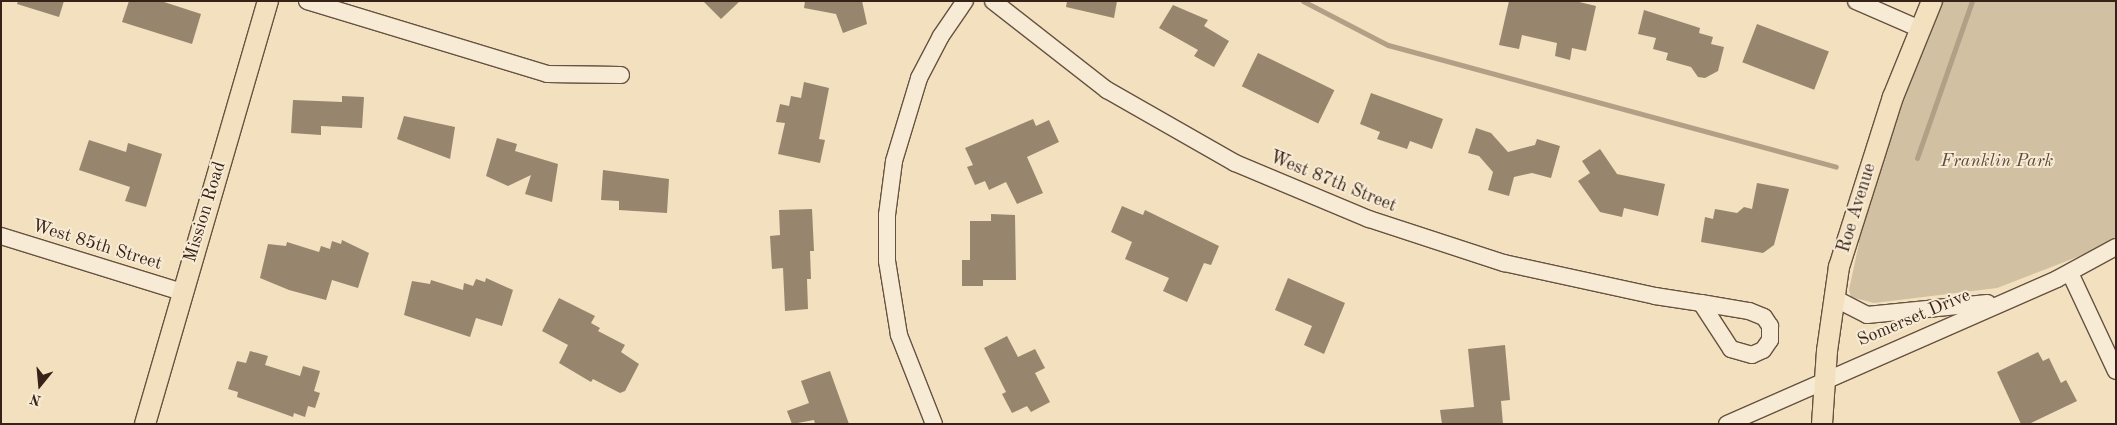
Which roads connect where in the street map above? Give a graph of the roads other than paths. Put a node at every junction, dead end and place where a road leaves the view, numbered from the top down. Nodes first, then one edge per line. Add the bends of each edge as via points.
1 (268, 1) edge
2 (307, 1) edge
3 (965, 1) edge
4 (993, 1) edge
5 (1856, 1) edge
6 (1932, 1) edge
7 (1920, 29) junction
8 (621, 75) dead end
9 (1, 236) edge
10 (2116, 247) edge
11 (2070, 273) junction
12 (182, 292) junction
13 (1834, 298) junction
14 (2006, 300) junction
15 (1701, 303) dead end
16 (2116, 371) edge
17 (1824, 378) junction
18 (145, 424) edge
19 (934, 424) edge
20 (1727, 424) edge
21 (1822, 424) edge

1 - 12 main road, Mission Road
2 - 8 street via 547,74
3 - 19 street via 941,36 919,78 894,161 887,215 887,260 899,335
4 - 15 street, West 87th Street via 1107,90 1180,135 1301,192 1504,263
5 - 7 street
6 - 7 main road, Roe Avenue
7 - 13 main road, Roe Avenue via 1854,214
9 - 12 street, West 85th Street
10 - 11 street, Somerset Drive
11 - 14 street, Somerset Drive
11 - 16 street
12 - 18 main road, Mission Road
13 - 14 street via 1867,315
13 - 17 main road, Roe Avenue
14 - 17 street, Somerset Drive
17 - 20 street, Somerset Drive
17 - 21 main road, Roe Avenue

